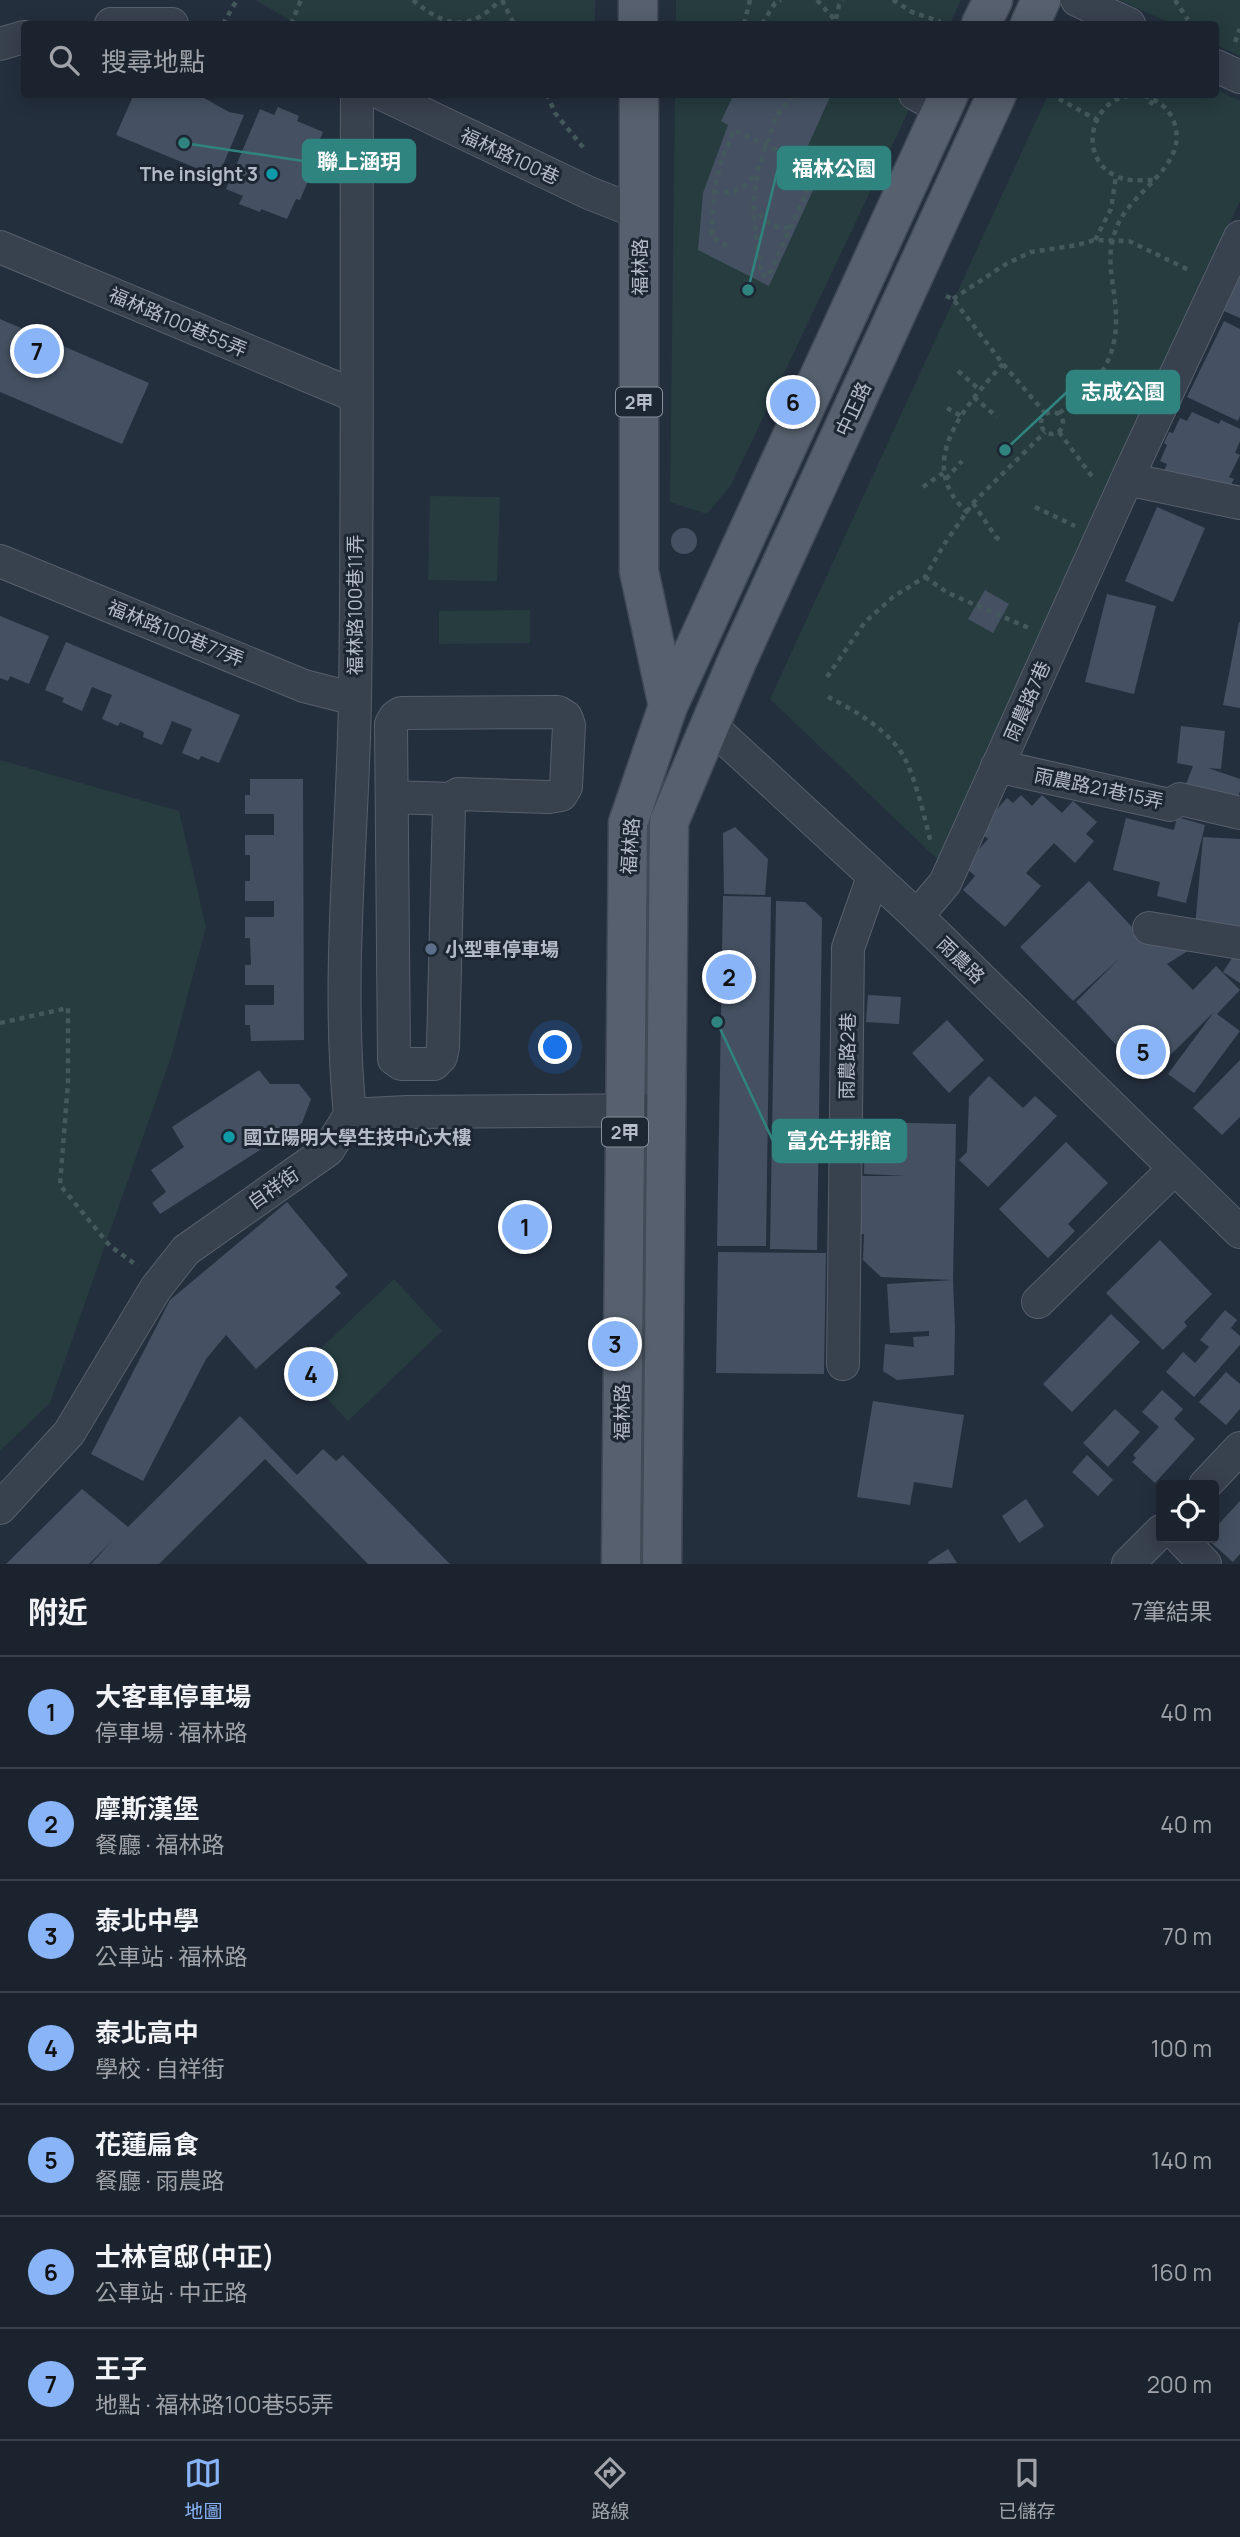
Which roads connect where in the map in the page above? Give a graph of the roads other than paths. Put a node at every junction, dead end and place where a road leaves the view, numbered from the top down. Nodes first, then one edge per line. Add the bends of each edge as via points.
1 (638, 0) edge
2 (993, 0) edge
3 (1041, 0) edge
4 (1077, 0) edge
5 (638, 21) edge
6 (982, 21) edge
7 (1031, 21) edge
8 (1122, 21) edge
9 (21, 38) edge
10 (0, 44) edge
11 (1219, 68) edge
12 (1240, 78) edge
13 (357, 98) edge
14 (390, 98) edge
15 (639, 98) edge
16 (995, 98) edge
17 (936, 99) edge
18 (640, 213) junction
19 (1240, 237) edge
20 (0, 247) edge
21 (356, 396) junction
22 (1128, 479) junction
23 (1240, 503) edge
24 (0, 561) edge
25 (355, 699) junction
26 (668, 706) junction
27 (709, 724) junction
28 (997, 766) junction
29 (393, 797) junction
30 (451, 799) junction
31 (1240, 813) edge
32 (873, 877) junction
33 (916, 916) junction
34 (1149, 928) dead end
35 (1240, 943) edge
36 (344, 984) junction
37 (394, 984) junction
38 (625, 1110) junction
39 (666, 1110) junction
40 (349, 1115) junction
41 (1174, 1169) junction
42 (1240, 1232) edge
43 (1038, 1302) dead end
44 (844, 1364) dead end
45 (1240, 1448) edge
46 (1210, 1480) edge
47 (0, 1508) edge
48 (1156, 1536) edge
49 (1185, 1543) edge
50 (621, 1564) edge
51 (662, 1564) edge
52 (1128, 1564) edge
53 (1205, 1564) edge

1 - 5 main road
2 - 6 main road
3 - 7 main road
4 - 8 street
9 - 10 street
11 - 12 street
13 - 21 street, 福林路100巷11弄
14 - 18 street, 福林路100巷
15 - 18 main road, 福林路 / 2甲
16 - 27 main road, 中正路
17 - 26 main road
18 - 26 main road, 福林路 / 2甲 via 639,570
19 - 22 street, 雨農路7巷
20 - 21 street, 福林路100巷55弄
21 - 25 street, 福林路100巷11弄
22 - 23 street
22 - 28 street, 雨農路7巷
24 - 25 street, 福林路100巷77弄 via 304,686
25 - 36 street, 福林路100巷11弄
26 - 27 main road, 雨農路
26 - 38 main road, 福林路 / 2甲 via 628,823
27 - 32 street, 雨農路
27 - 39 main road, 福林路 / 2甲 via 669,822
28 - 31 street, 雨農路21巷15弄 via 1170,805 1180,799
28 - 33 street, 雨農路7巷 via 945,883
29 - 30 street
29 - 30 street via 391,724 401,713 558,712 566,717 566,787 561,795 458,794
29 - 37 street
30 - 37 street via 443,1047 434,1064 401,1064 394,1059
32 - 33 street, 雨農路
32 - 44 street, 雨農路2巷 via 848,948
33 - 41 street, 雨農路
34 - 35 street
36 - 37 street
36 - 40 street, 福林路100巷11弄
38 - 39 street
38 - 40 street
38 - 50 main road, 福林路 / 2甲
39 - 51 main road, 福林路 / 2甲
40 - 47 street, 自祥街 via 328,1150 186,1250 156,1288 69,1433
41 - 42 street, 雨農路
41 - 43 street
45 - 46 street
48 - 52 street
49 - 53 street

